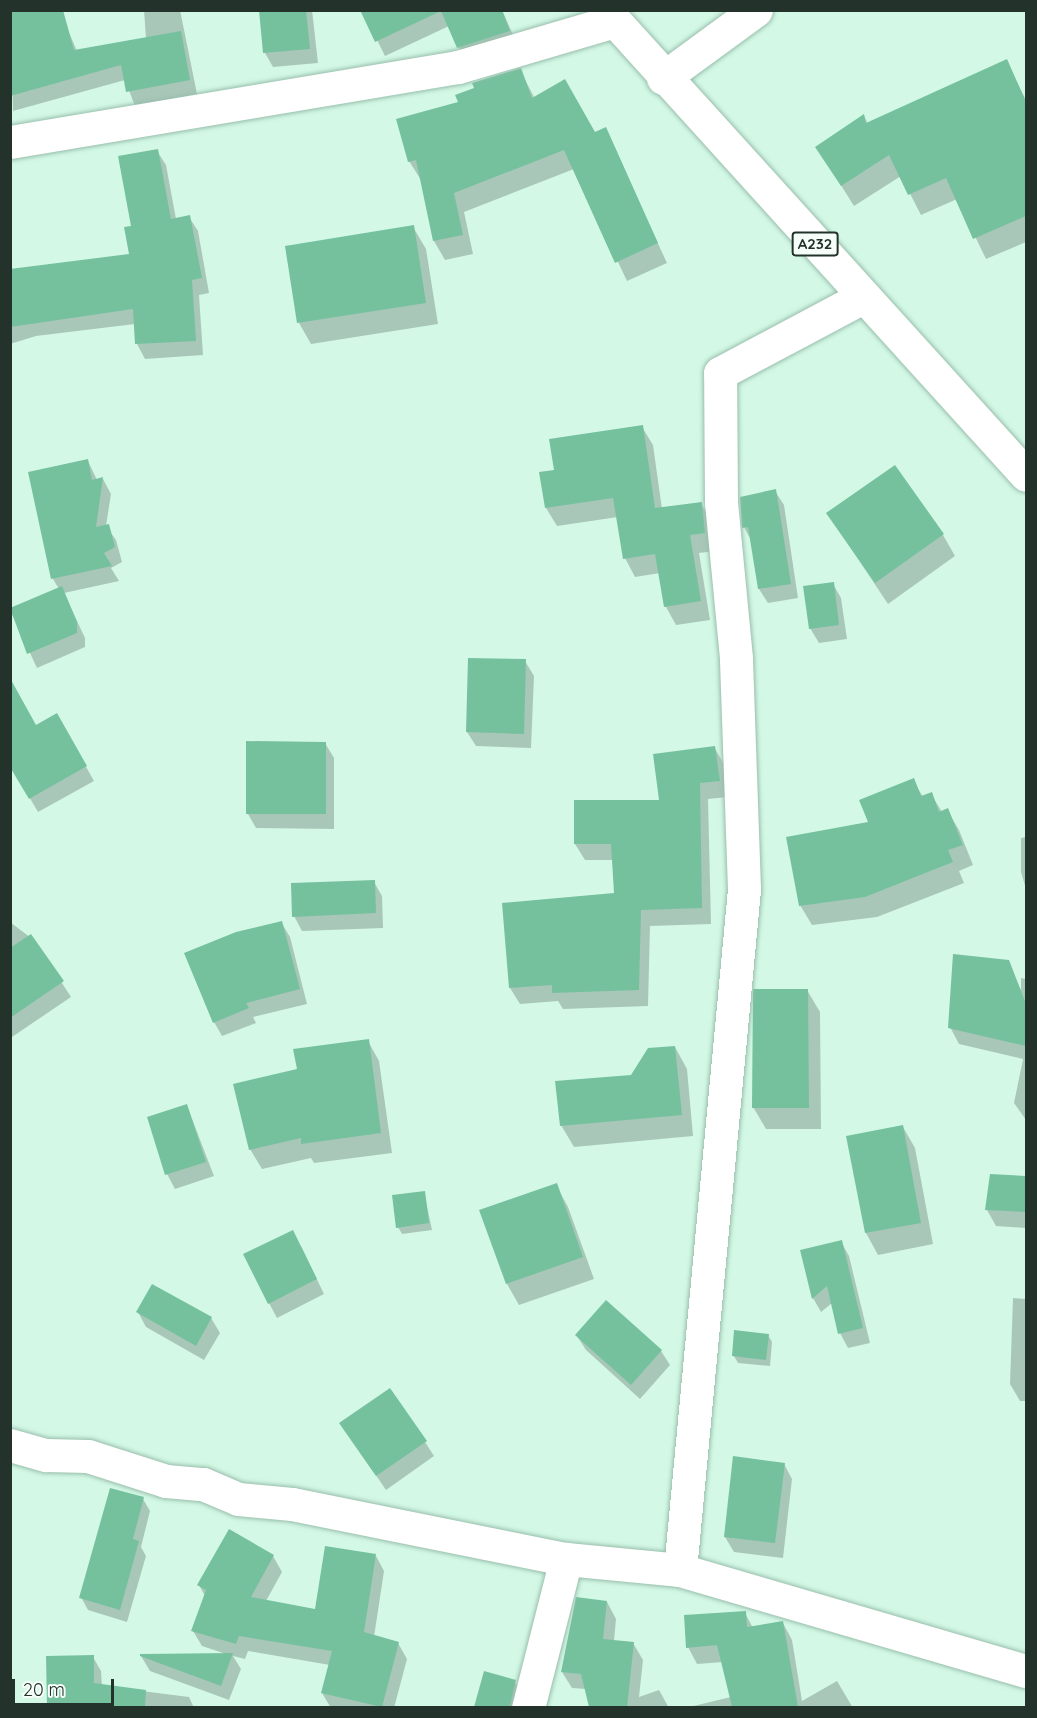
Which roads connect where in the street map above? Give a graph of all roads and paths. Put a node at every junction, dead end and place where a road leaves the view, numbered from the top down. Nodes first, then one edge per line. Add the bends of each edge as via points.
1 (756, 10) edge
2 (609, 16) edge
3 (663, 78) junction
4 (10, 142) edge
5 (863, 297) junction
6 (1026, 475) edge
7 (10, 1445) edge
8 (566, 1559) junction
9 (680, 1570) junction
10 (1026, 1671) edge
11 (528, 1707) edge

1 - 3 street
2 - 3 street, A232
2 - 4 street via 458,67
3 - 5 street, A232
5 - 6 street, A232
5 - 9 street via 720,373 721,502 736,658 744,889
7 - 8 street via 46,1455 88,1456 165,1481 202,1484 238,1499 292,1504
8 - 9 street
8 - 11 street
9 - 10 street

